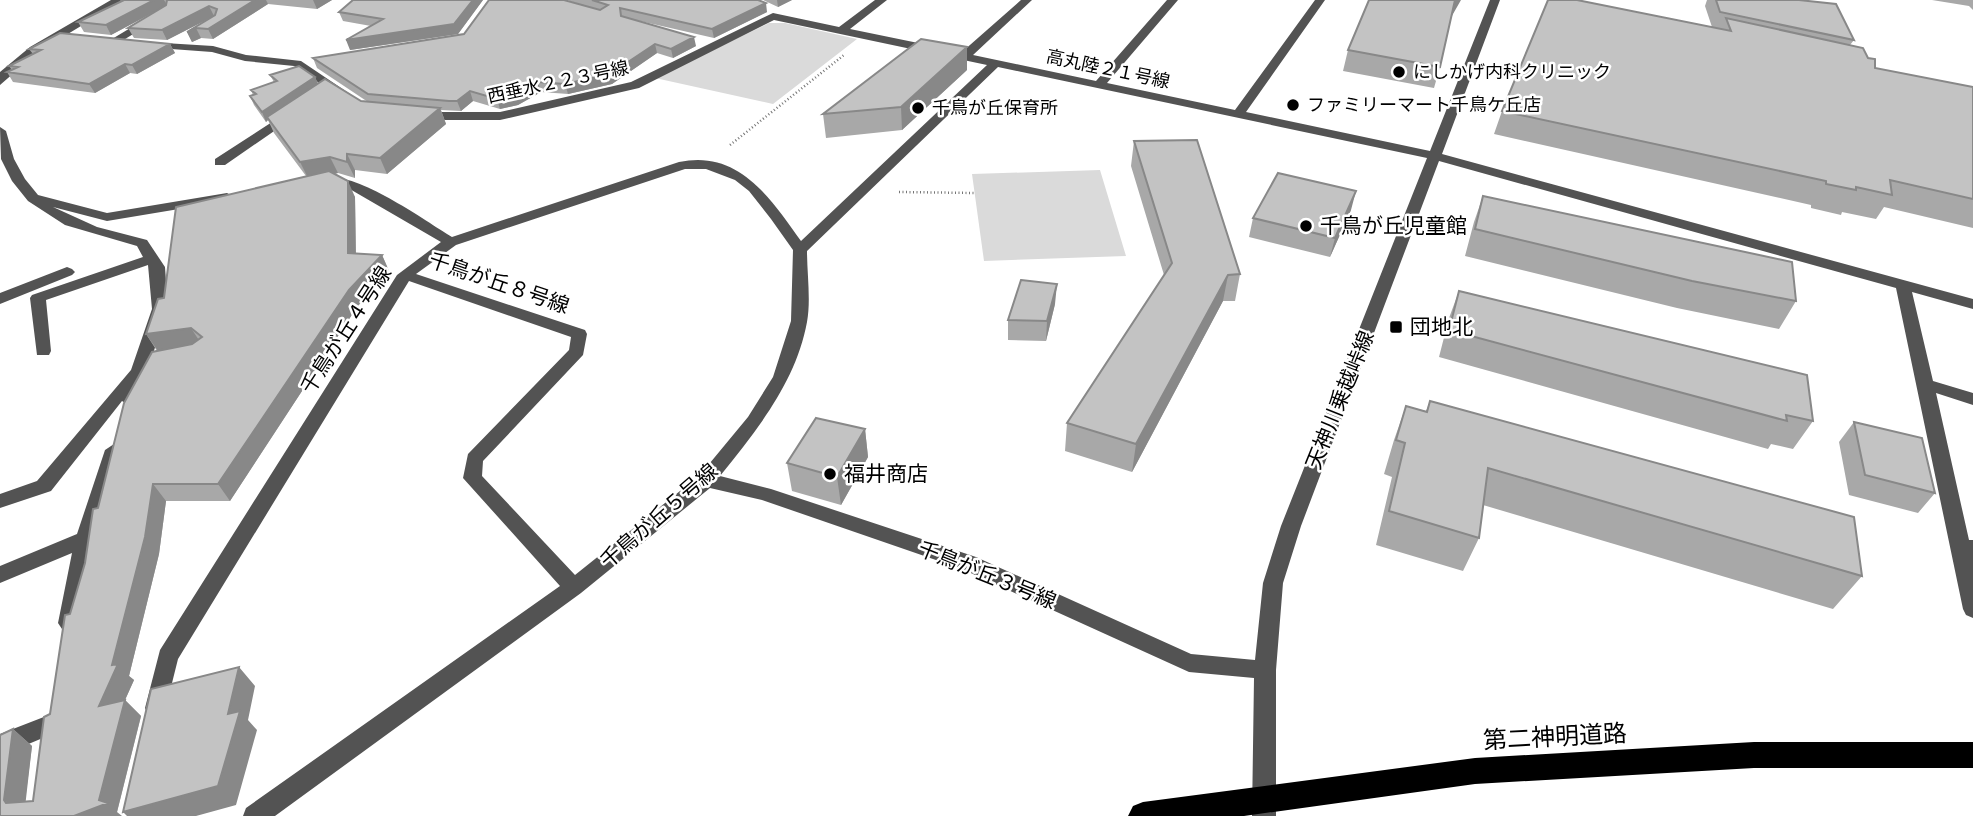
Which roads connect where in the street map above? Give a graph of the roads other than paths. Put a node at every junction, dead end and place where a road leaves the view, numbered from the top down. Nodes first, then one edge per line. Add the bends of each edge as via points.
1 (119, 0) edge
2 (782, 0) edge
3 (882, 0) edge
4 (1027, 0) edge
5 (1173, 0) edge
6 (1320, 0) edge
7 (1496, 0) edge
8 (759, 4) edge
9 (166, 11) edge
10 (772, 12) junction
11 (842, 30) junction
12 (193, 34) edge
13 (58, 35) junction
14 (85, 38) edge
15 (690, 38) edge
16 (99, 40) edge
17 (113, 41) junction
18 (715, 45) junction
19 (170, 47) junction
20 (965, 57) junction
21 (321, 60) edge
22 (297, 63) junction
23 (996, 63) junction
24 (0, 81) edge
25 (1099, 85) junction
26 (359, 104) edge
27 (298, 109) edge
28 (1238, 114) junction
29 (405, 115) edge
30 (0, 131) edge
31 (1436, 156) junction
32 (220, 162) dead end
33 (309, 183) edge
34 (242, 194) edge
35 (30, 197) junction
36 (451, 242) junction
37 (800, 250) junction
38 (152, 259) junction
39 (67, 272) dead end
40 (405, 275) junction
41 (1903, 285) junction
42 (0, 299) edge
43 (1973, 304) edge
44 (43, 351) dead end
45 (166, 360) edge
46 (142, 365) junction
47 (1924, 384) junction
48 (1973, 399) edge
49 (707, 480) junction
50 (0, 501) edge
51 (85, 539) junction
52 (1967, 547) edge
53 (0, 575) edge
54 (574, 587) junction
55 (1973, 609) edge
56 (65, 646) edge
57 (1265, 670) junction
58 (153, 723) edge
59 (0, 745) edge
60 (46, 751) edge
61 (1973, 755) edge
62 (255, 816) edge
63 (1143, 816) edge
64 (1264, 816) edge

1 - 13 street
2 - 10 street, 西垂水２２３号線
3 - 11 street
4 - 20 street
5 - 25 street
6 - 28 street
7 - 31 street, 天神川乗越峠線
8 - 10 street, 高丸陸２１号線
9 - 17 street
10 - 11 street, 高丸陸２１号線
10 - 18 street, 西垂水２２３号線
11 - 20 street, 高丸陸２１号線
12 - 19 street
13 - 14 street
13 - 24 street via 30,52
15 - 18 street
16 - 17 street
17 - 19 street
18 - 29 street, 西垂水２２３号線 via 635,85 500,116
19 - 22 street
20 - 23 street, 高丸陸２１号線
21 - 22 street
22 - 26 street via 326,90
23 - 25 street, 高丸陸２１号線
23 - 37 street
25 - 28 street, 高丸陸２１号線
27 - 32 street
28 - 31 street, 高丸陸２１号線
30 - 35 street via 12,174
31 - 41 street, 高丸陸２１号線
31 - 57 street, 天神川乗越峠線 via 1291,526 1273,583
33 - 36 street via 338,180 353,185
34 - 35 street via 107,217
35 - 38 street via 51,214 89,230 142,243
36 - 37 street, 千鳥が丘４号線 via 684,165 707,162 750,182
36 - 40 street, 千鳥が丘４号線
37 - 49 street, 千鳥が丘５号線 via 799,321 781,377 754,421
38 - 44 street via 38,298
38 - 46 street via 160,309
39 - 42 street
40 - 54 street, 千鳥が丘８号線 via 579,334 577,351 474,459 472,478
40 - 58 street, 千鳥が丘４号線 via 169,657
41 - 43 street, 高丸陸２１号線
41 - 47 street
45 - 46 street
46 - 50 street via 44,486
46 - 51 street
47 - 48 street
47 - 52 street
49 - 54 street, 千鳥が丘５号線
49 - 57 street, 千鳥が丘３号線 via 764,494 969,563 1189,663
51 - 53 street
51 - 56 street
52 - 55 street
54 - 62 street, 千鳥が丘５号線
57 - 64 street, 天神川乗越峠線
59 - 60 street via 50,719
61 - 63 highway, 第二神明道路 via 1754,755 1475,771

